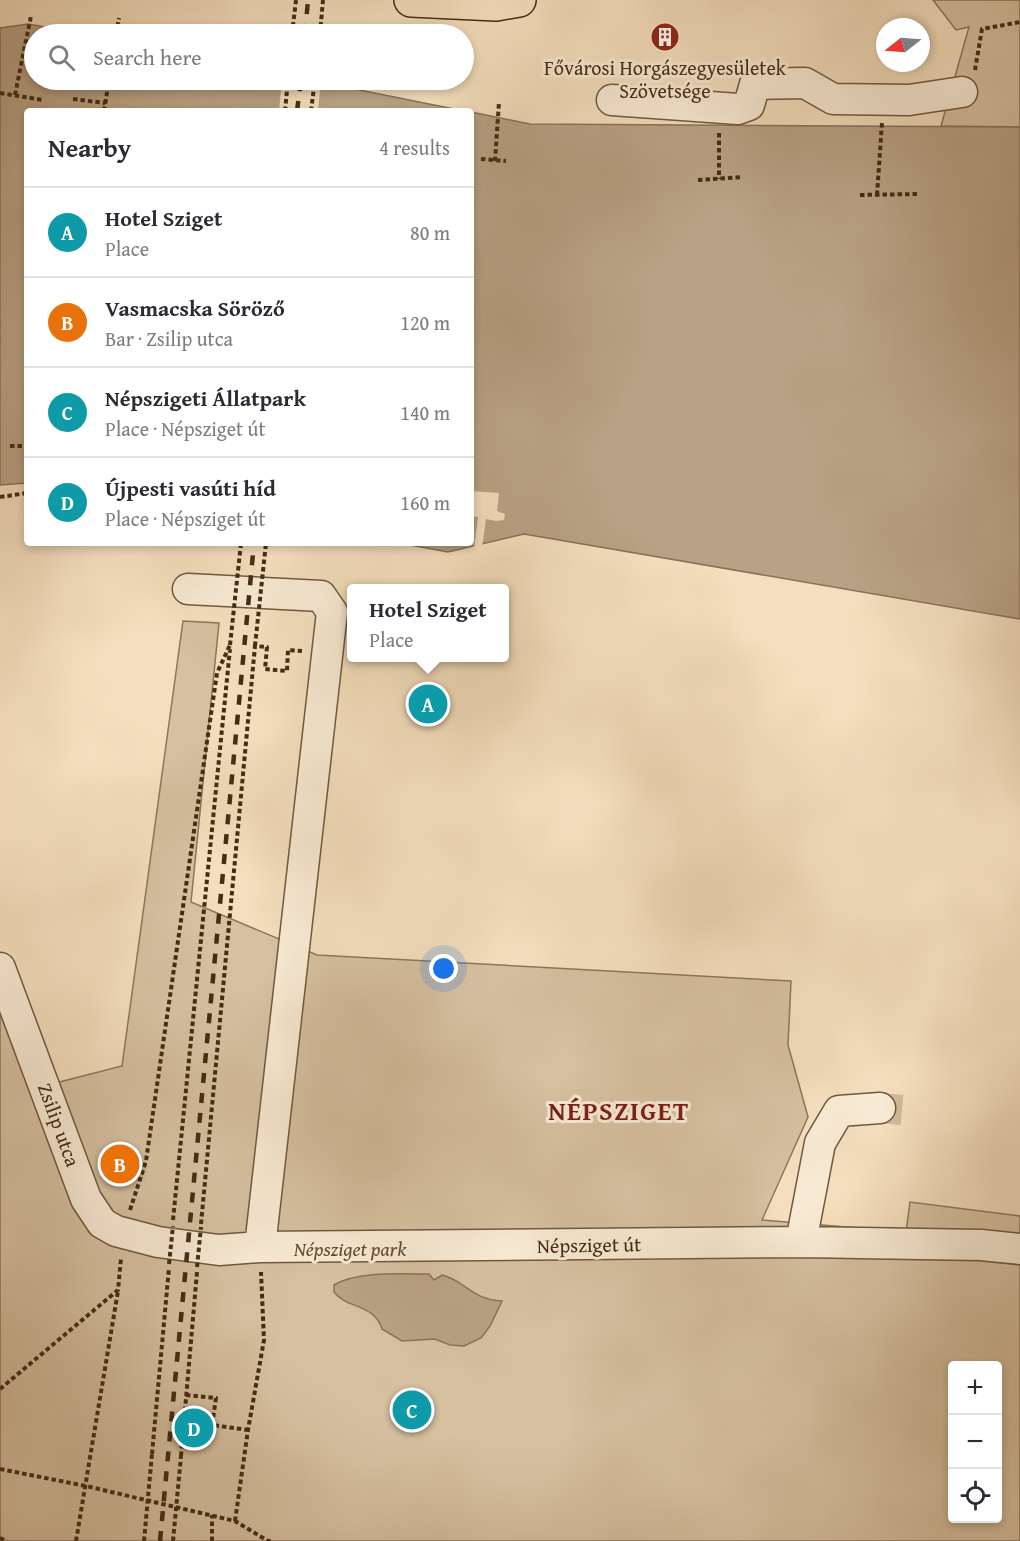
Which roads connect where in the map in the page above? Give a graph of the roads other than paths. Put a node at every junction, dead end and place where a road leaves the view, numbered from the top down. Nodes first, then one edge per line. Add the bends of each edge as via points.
1 (411, 0) edge
2 (519, 0) edge
3 (962, 92) road end
4 (612, 100) dead end
5 (188, 589) dead end
6 (0, 968) edge
7 (880, 1108) tunnel mouth
8 (801, 1242) junction
9 (167, 1244) joint
10 (260, 1247) junction
11 (1020, 1249) edge

1 - 2 main road via 496,4
3 - 4 street via 909,100 833,99 805,83 755,84 749,105 738,109
5 - 10 street via 321,596 332,612
6 - 9 street, Zsilip utca via 86,1199 102,1223 116,1232
7 - 8 street via 839,1111 819,1143
8 - 10 street, Népsziget út
8 - 11 street, Népsziget út
9 - 10 street, Népsziget út via 219,1250

